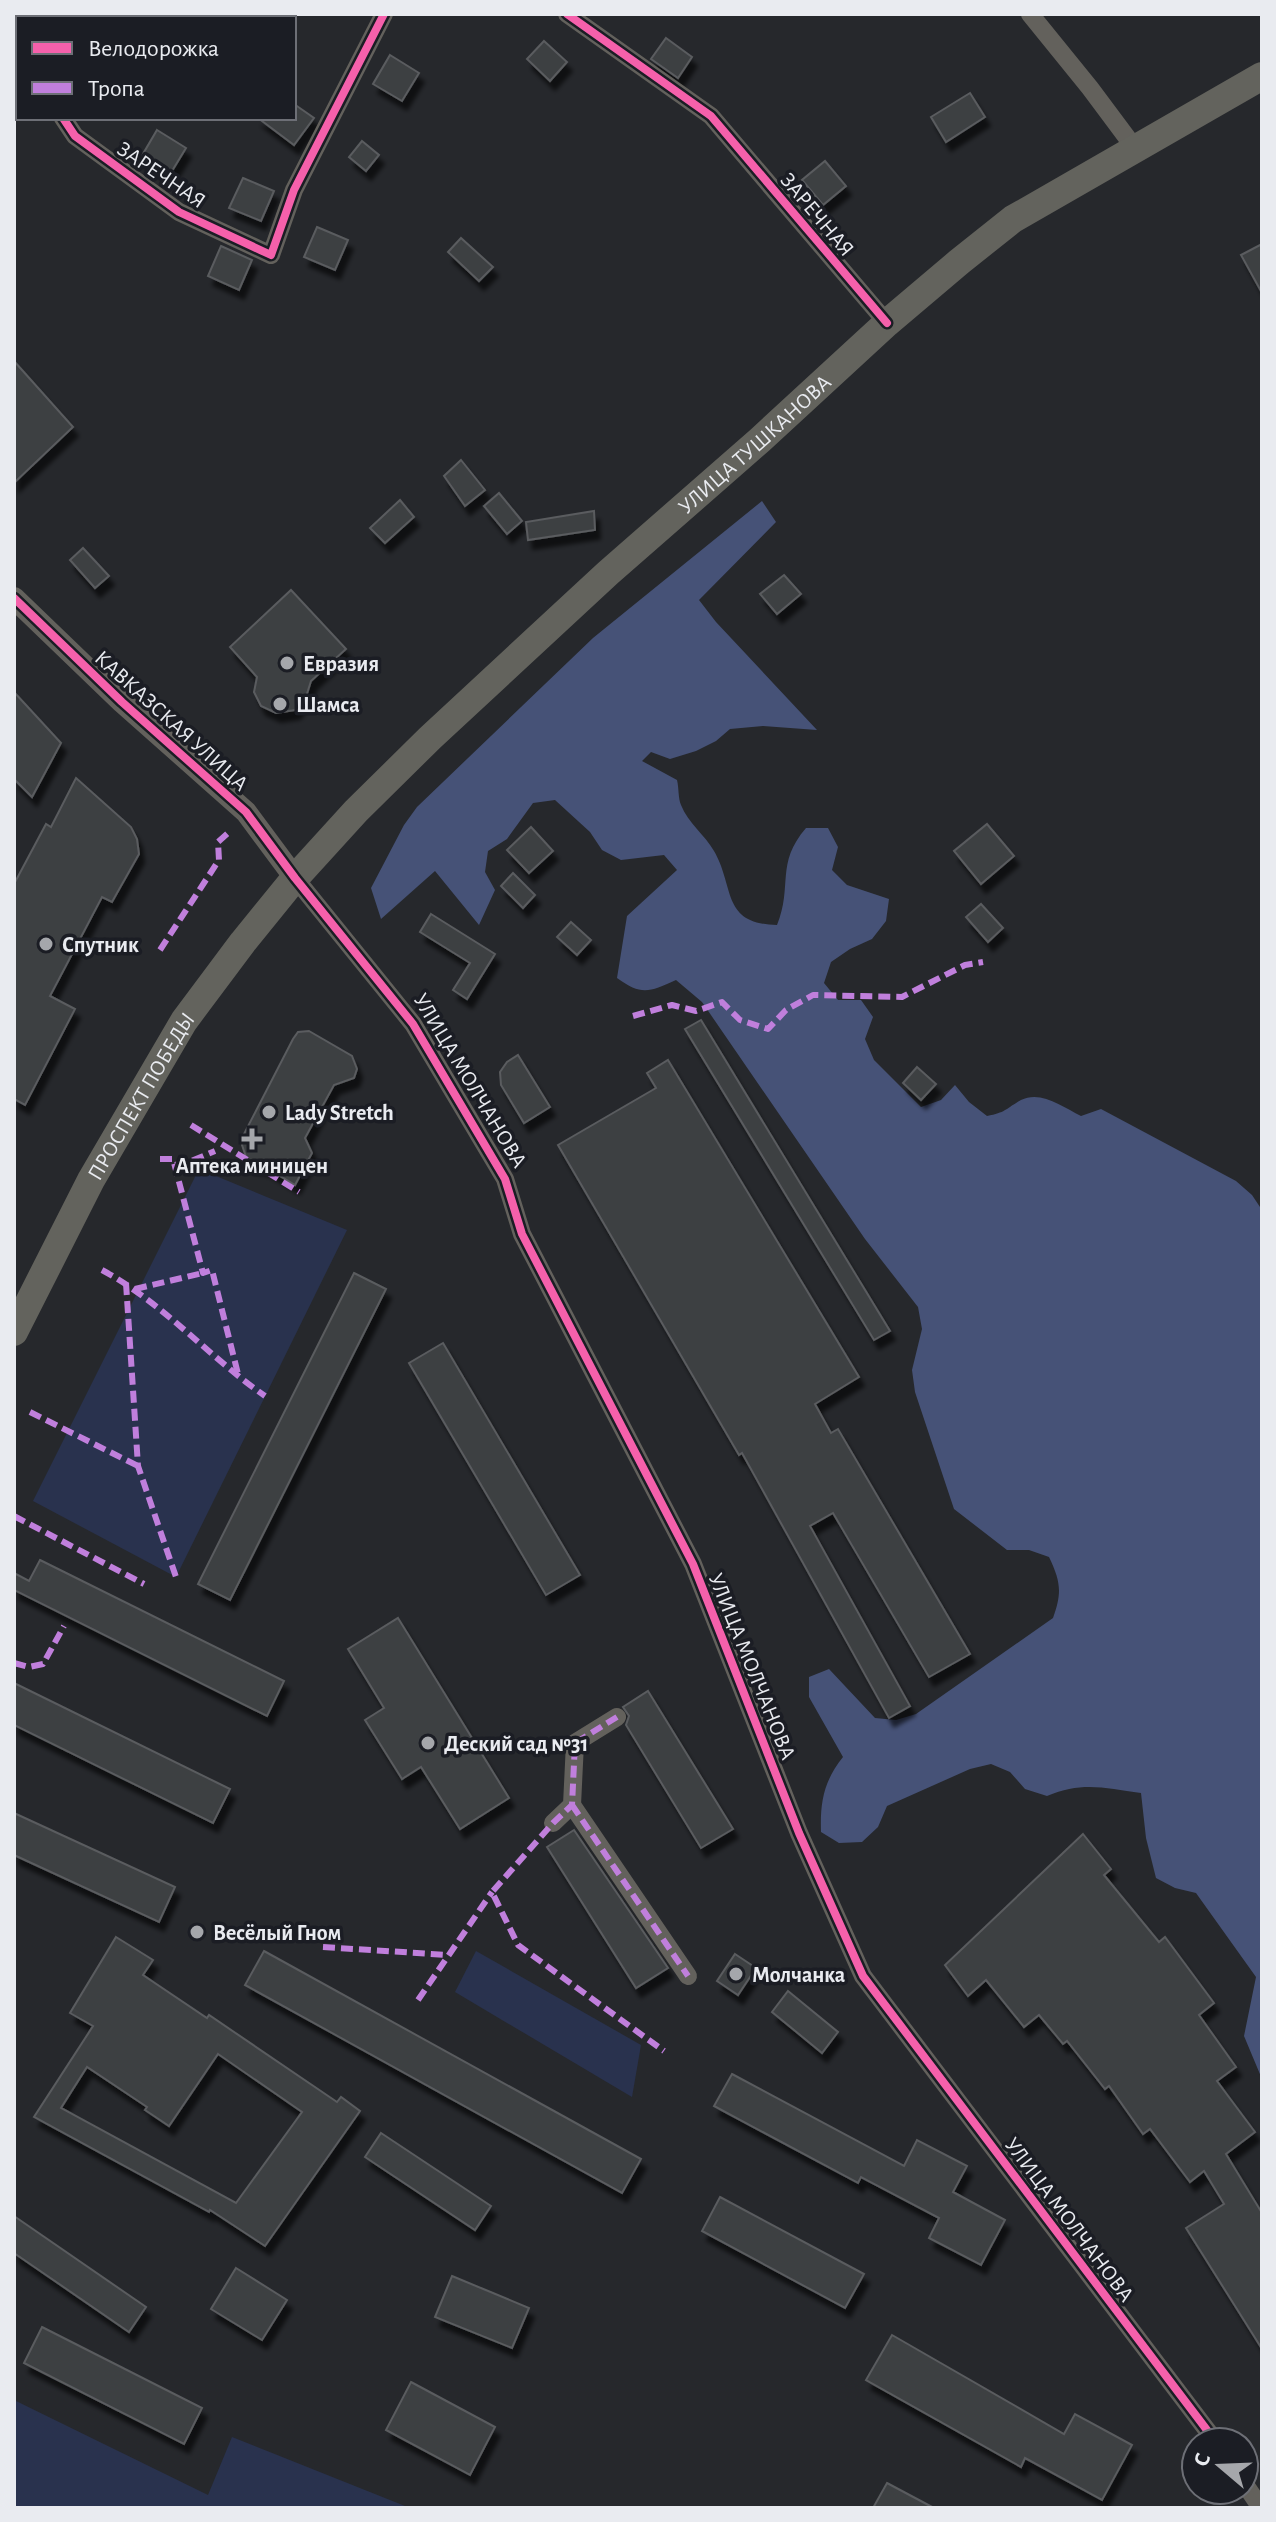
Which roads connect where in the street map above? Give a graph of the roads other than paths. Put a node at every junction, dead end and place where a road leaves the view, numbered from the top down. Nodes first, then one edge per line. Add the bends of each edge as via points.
1 (384, 14) edge
2 (567, 14) edge
3 (1030, 14) edge
4 (1262, 76) edge
5 (64, 120) edge
6 (1134, 147) junction
7 (887, 323) junction
8 (14, 598) edge
9 (295, 878) junction
10 (14, 1332) edge
11 (617, 1717) dead end
12 (572, 1805) junction
13 (553, 1823) dead end
14 (688, 1976) dead end
15 (1204, 2426) edge

1 - 5 street, ЗАРЕЧНАЯ via 294,190 271,255 179,212 75,136
2 - 7 street, ЗАРЕЧНАЯ via 711,116
3 - 6 street
4 - 6 main road, УЛИЦА ТУШКАНОВА
6 - 7 main road, УЛИЦА ТУШКАНОВА via 1013,219
7 - 9 main road, УЛИЦА ТУШКАНОВА via 430,738
8 - 9 street, КАВКАЗСКАЯ УЛИЦА via 246,812
9 - 10 main road, ПРОСПЕКТ ПОБЕДЫ via 184,1021 91,1180
9 - 15 street, УЛИЦА МОЛЧАНОВА via 413,1024 505,1179 522,1234 693,1564 799,1833 863,1976
11 - 12 street via 575,1743
12 - 13 street
12 - 14 street

